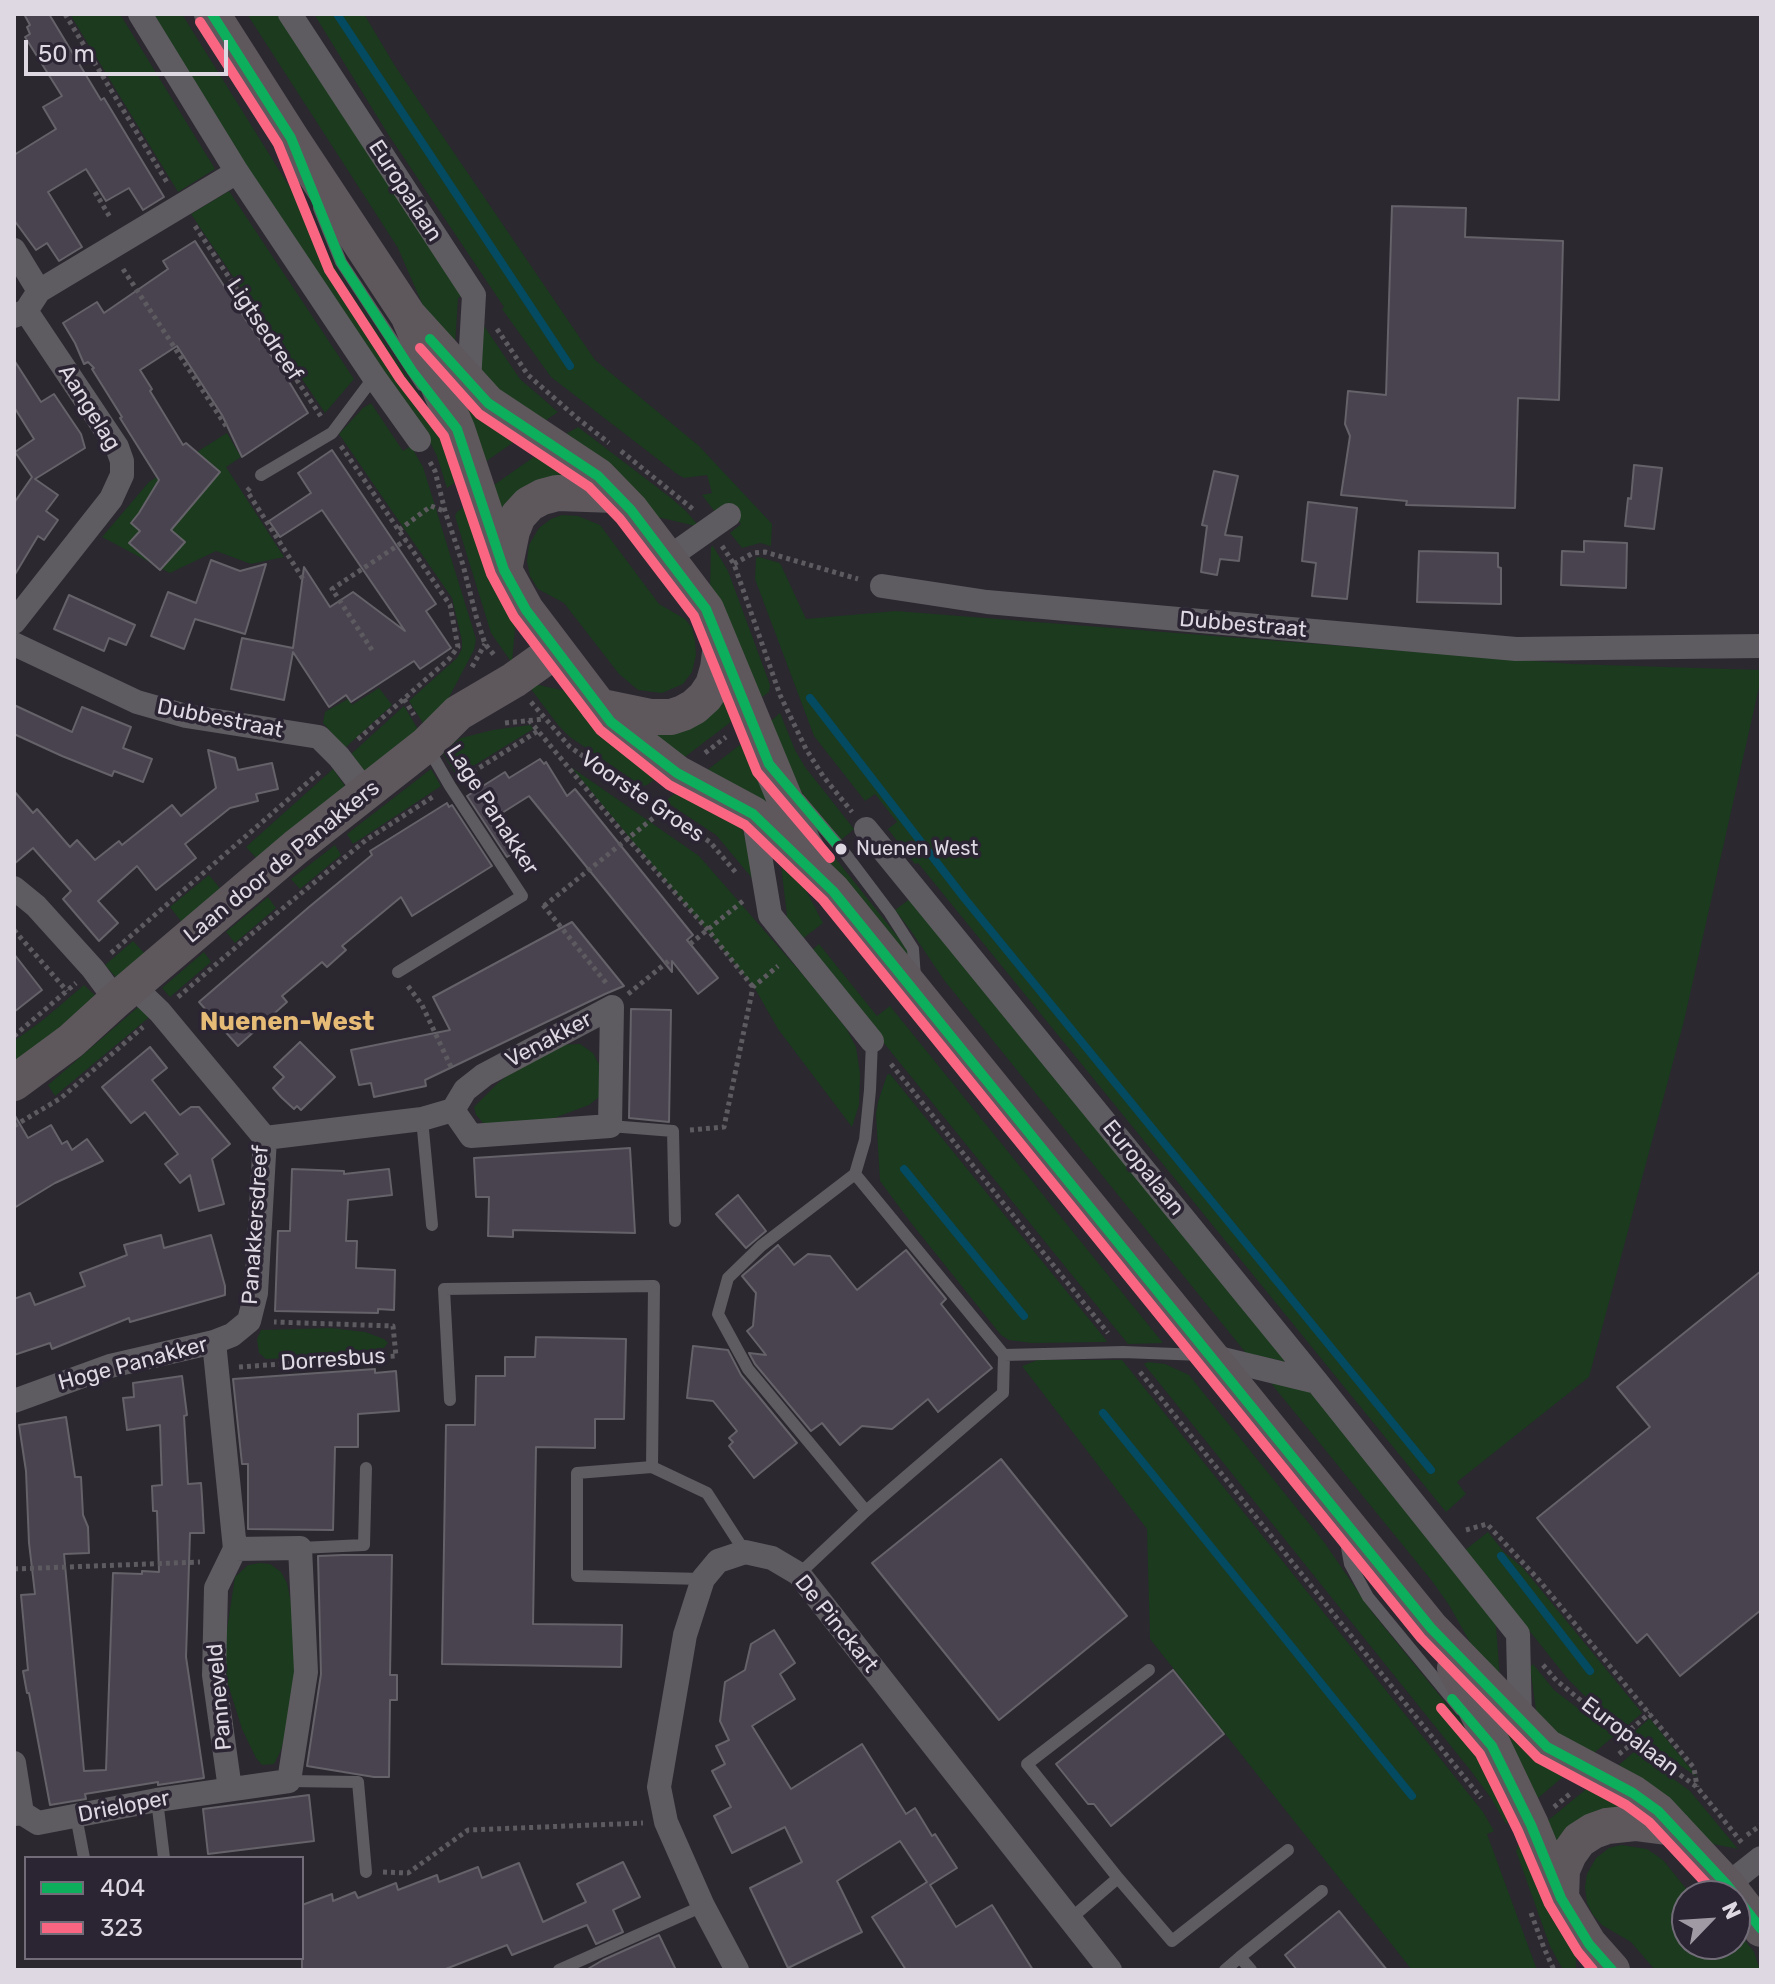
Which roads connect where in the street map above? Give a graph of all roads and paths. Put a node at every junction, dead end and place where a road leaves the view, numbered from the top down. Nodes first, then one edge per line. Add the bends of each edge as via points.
1 (65, 14) edge
2 (140, 14) edge
3 (212, 14) edge
4 (290, 14) edge
5 (291, 138) junction
6 (237, 172) junction
7 (181, 205) junction
8 (109, 248) junction
9 (14, 250) edge
10 (26, 306) edge
11 (408, 315) junction
12 (374, 377) junction
13 (469, 382) junction
14 (577, 418) dead end
15 (228, 429) dead end
16 (457, 429) junction
17 (332, 433) junction
18 (419, 440) joint
19 (544, 440) junction
20 (261, 475) joint
21 (477, 487) junction
22 (616, 495) junction
23 (445, 511) junction
24 (729, 515) dead end
25 (399, 530) junction
26 (406, 540) junction
27 (668, 558) junction
28 (734, 564) dead end
29 (504, 570) junction
30 (305, 582) dead end
31 (882, 586) joint
32 (14, 622) edge
33 (14, 644) edge
34 (485, 644) dead end
35 (721, 645) junction
36 (1761, 646) edge
37 (372, 650) dead end
38 (556, 650) junction
39 (514, 680) junction
40 (598, 706) junction
41 (750, 718) junction
42 (529, 720) dead end
43 (538, 731) junction
44 (426, 745) junction
45 (339, 757) junction
46 (769, 764) junction
47 (677, 773) junction
48 (450, 786) junction
49 (366, 792) junction
50 (644, 799) junction
51 (662, 811) junction
52 (753, 814) junction
53 (866, 829) joint
54 (627, 838) junction
55 (14, 888) edge
56 (833, 891) junction
57 (753, 892) junction
58 (522, 896) junction
59 (544, 906) junction
60 (770, 915) junction
61 (14, 930) edge
62 (708, 930) junction
63 (690, 944) dead end
64 (798, 950) junction
65 (671, 959) dead end
66 (93, 969) junction
67 (398, 972) joint
68 (753, 987) junction
69 (67, 991) junction
70 (124, 993) junction
71 (915, 993) junction
72 (616, 1004) junction
73 (160, 1012) junction
74 (14, 1036) edge
75 (872, 1041) junction
76 (14, 1083) edge
77 (459, 1100) junction
78 (422, 1119) junction
79 (14, 1126) edge
80 (610, 1126) junction
81 (673, 1131) junction
82 (265, 1138) junction
83 (855, 1174) junction
84 (675, 1221) dead end
85 (432, 1225) dead end
86 (249, 1321) junction
87 (214, 1342) junction
88 (1123, 1352) junction
89 (1004, 1355) junction
90 (1210, 1356) junction
91 (218, 1368) junction
92 (1317, 1382) junction
93 (450, 1400) dead end
94 (14, 1401) edge
95 (652, 1467) junction
96 (366, 1468) dead end
97 (866, 1511) junction
98 (1342, 1519) junction
99 (1442, 1537) junction
100 (300, 1548) junction
101 (235, 1549) junction
102 (745, 1552) junction
103 (14, 1569) edge
104 (799, 1574) junction
105 (703, 1579) junction
106 (1431, 1628) junction
107 (1518, 1634) junction
108 (1149, 1670) dead end
109 (1650, 1713) junction
110 (1520, 1719) junction
111 (1634, 1742) junction
112 (1492, 1746) junction
113 (14, 1763) edge
114 (289, 1781) junction
115 (1697, 1787) junction
116 (230, 1789) junction
117 (157, 1800) junction
118 (1489, 1808) dead end
119 (18, 1814) edge
120 (76, 1816) junction
121 (666, 1822) junction
122 (1674, 1828) junction
123 (1740, 1840) dead end
124 (1288, 1850) dead end
125 (84, 1856) edge
126 (164, 1856) edge
127 (1761, 1858) edge
128 (366, 1872) joint
129 (1118, 1878) junction
130 (1722, 1880) edge
131 (1733, 1880) edge
132 (1322, 1891) dead end
133 (1561, 1898) junction
134 (703, 1906) junction
135 (1069, 1920) junction
136 (1240, 1957) junction
137 (559, 1970) edge
138 (737, 1970) edge
139 (1110, 1970) edge
140 (1225, 1970) edge
141 (1251, 1970) edge
142 (1611, 1970) edge

1 - 7 path, Ligtsedreef
2 - 6 street
3 - 5 main road
4 - 13 street, Europalaan via 474,295
5 - 11 main road
5 - 16 lane via 341,262
6 - 7 street
6 - 12 street
7 - 8 street
7 - 17 path, Ligtsedreef
8 - 10 street
8 - 15 path
9 - 10 street, Aangelag
10 - 32 street, Aangelag via 117,447 122,475 111,499
11 - 13 main road
11 - 16 main road
12 - 17 lane
12 - 18 street
13 - 19 main road via 488,403
14 - 19 path
16 - 21 main road
17 - 20 lane
17 - 25 path, Ligtsedreef
18 - 23 path via 435,471
19 - 22 main road via 598,476
20 - 30 path via 247,491
21 - 23 path
21 - 29 main road
22 - 27 main road
22 - 29 main road via 557,493 529,504 512,531
23 - 25 path via 431,506
23 - 34 path
24 - 27 street
25 - 26 path, Ligtsedreef
26 - 37 path via 332,589
26 - 45 path, Ligtsedreef via 450,605 458,647
27 - 35 main road via 706,609
28 - 31 path via 765,552
29 - 38 main road
31 - 36 street, Dubbestraat via 987,602 1516,649
33 - 45 street, Dubbestraat via 137,702 186,716 319,737
35 - 40 main road via 713,685 683,713 651,717
35 - 41 main road, Europalaan
38 - 39 main road, Laan door de Panakkers
38 - 40 main road
39 - 44 main road, Laan door de Panakkers via 458,713
39 - 50 path, Voorste Groes via 570,747
40 - 47 main road, Europalaan
41 - 46 main road, Europalaan
41 - 47 path
41 - 53 path via 780,695 817,767
42 - 43 path, Voorste Groes
43 - 48 path
43 - 54 path, Voorste Groes
44 - 48 lane, Lage Panakker
44 - 49 main road, Laan door de Panakkers
45 - 49 street, Dubbestraat
45 - 66 path
46 - 56 main road, Europalaan via 803,843
46 - 71 lane, Europalaan via 844,852 913,949
47 - 50 path
47 - 52 main road, Europalaan
48 - 58 lane, Lage Panakker
48 - 73 path via 366,840
49 - 70 main road, Laan door de Panakkers
50 - 51 path, Voorste Groes
51 - 54 path
51 - 57 path, Voorste Groes via 710,842
52 - 56 main road, Europalaan
52 - 60 street
53 - 92 street, Europalaan
54 - 59 path
54 - 62 path, Voorste Groes
55 - 66 street, Panakkersdreef
56 - 71 main road, Europalaan
57 - 60 path, Voorste Groes
57 - 62 path
58 - 59 path via 532,892
58 - 67 lane, Lage Panakker
59 - 72 path
60 - 64 street
61 - 69 path
62 - 63 path
62 - 68 path, Voorste Groes
64 - 68 path
64 - 75 street
65 - 72 path
66 - 69 path
66 - 70 street, Panakkersdreef
67 - 77 path via 422,1005 455,1076
68 - 81 path via 724,1127
69 - 74 path
70 - 73 street, Panakkersdreef
70 - 76 main road, Laan door de Panakkers
71 - 90 main road, Europalaan
72 - 77 street, Venakker via 484,1075
72 - 80 street, Venakker
73 - 79 path via 61,1098
73 - 82 street, Panakkersdreef
75 - 83 lane via 865,1140
75 - 88 path
77 - 78 street, Venakker
77 - 80 street via 471,1136
78 - 82 street, Venakker
78 - 85 lane
80 - 81 lane
81 - 84 lane
82 - 86 street, Panakkersdreef via 256,1293
83 - 89 lane
83 - 97 lane via 728,1278 718,1314 748,1369
86 - 87 street, Hoge Panakker
86 - 91 path, Dorresbus via 393,1326 396,1356
87 - 91 street
87 - 94 street, Hoge Panakker via 110,1366
88 - 89 lane
88 - 90 lane
88 - 118 path
89 - 97 lane via 1003,1393
90 - 92 street
90 - 98 main road, Europalaan
91 - 101 street
92 - 99 street, Europalaan
93 - 95 lane via 444,1289 654,1286
95 - 102 lane via 707,1493
95 - 105 lane via 577,1473 577,1576
96 - 100 lane via 364,1545
97 - 104 lane
98 - 106 main road, Europalaan
98 - 112 lane, Europalaan via 1350,1564 1368,1597
99 - 107 street, Europalaan
99 - 109 path via 1487,1524
100 - 101 street
100 - 114 street via 306,1672
101 - 103 path via 204,1562
101 - 116 street, Panneveld via 216,1588 214,1675
102 - 104 street, De Pinckart via 772,1558
102 - 105 street via 718,1561
104 - 135 street, De Pinckart
105 - 121 street via 685,1635 663,1760 659,1787
106 - 110 main road, Europalaan
106 - 112 main road, Europalaan
107 - 110 street
107 - 111 path, Europalaan via 1557,1681
108 - 129 lane via 1027,1764
109 - 111 path via 1631,1729
109 - 115 path via 1694,1768
110 - 122 main road, Europalaan via 1547,1747 1633,1793
111 - 115 path, Europalaan
112 - 133 main road, Europalaan
113 - 119 street, Drieloper
114 - 116 street
114 - 128 lane via 358,1782
115 - 123 path, Europalaan
116 - 117 street, Drieloper
117 - 120 street, Drieloper
117 - 126 lane
119 - 120 street, Drieloper via 38,1823
120 - 125 lane
121 - 128 path via 468,1830 408,1873
121 - 134 street
122 - 130 main road, Europalaan
122 - 133 main road via 1635,1823 1593,1831 1569,1854 1562,1870
124 - 129 lane via 1172,1941
127 - 131 street
129 - 135 lane
132 - 136 lane
133 - 142 main road, Europalaan
134 - 137 lane
134 - 138 street
135 - 139 street, De Pinckart
136 - 140 lane
136 - 141 lane

